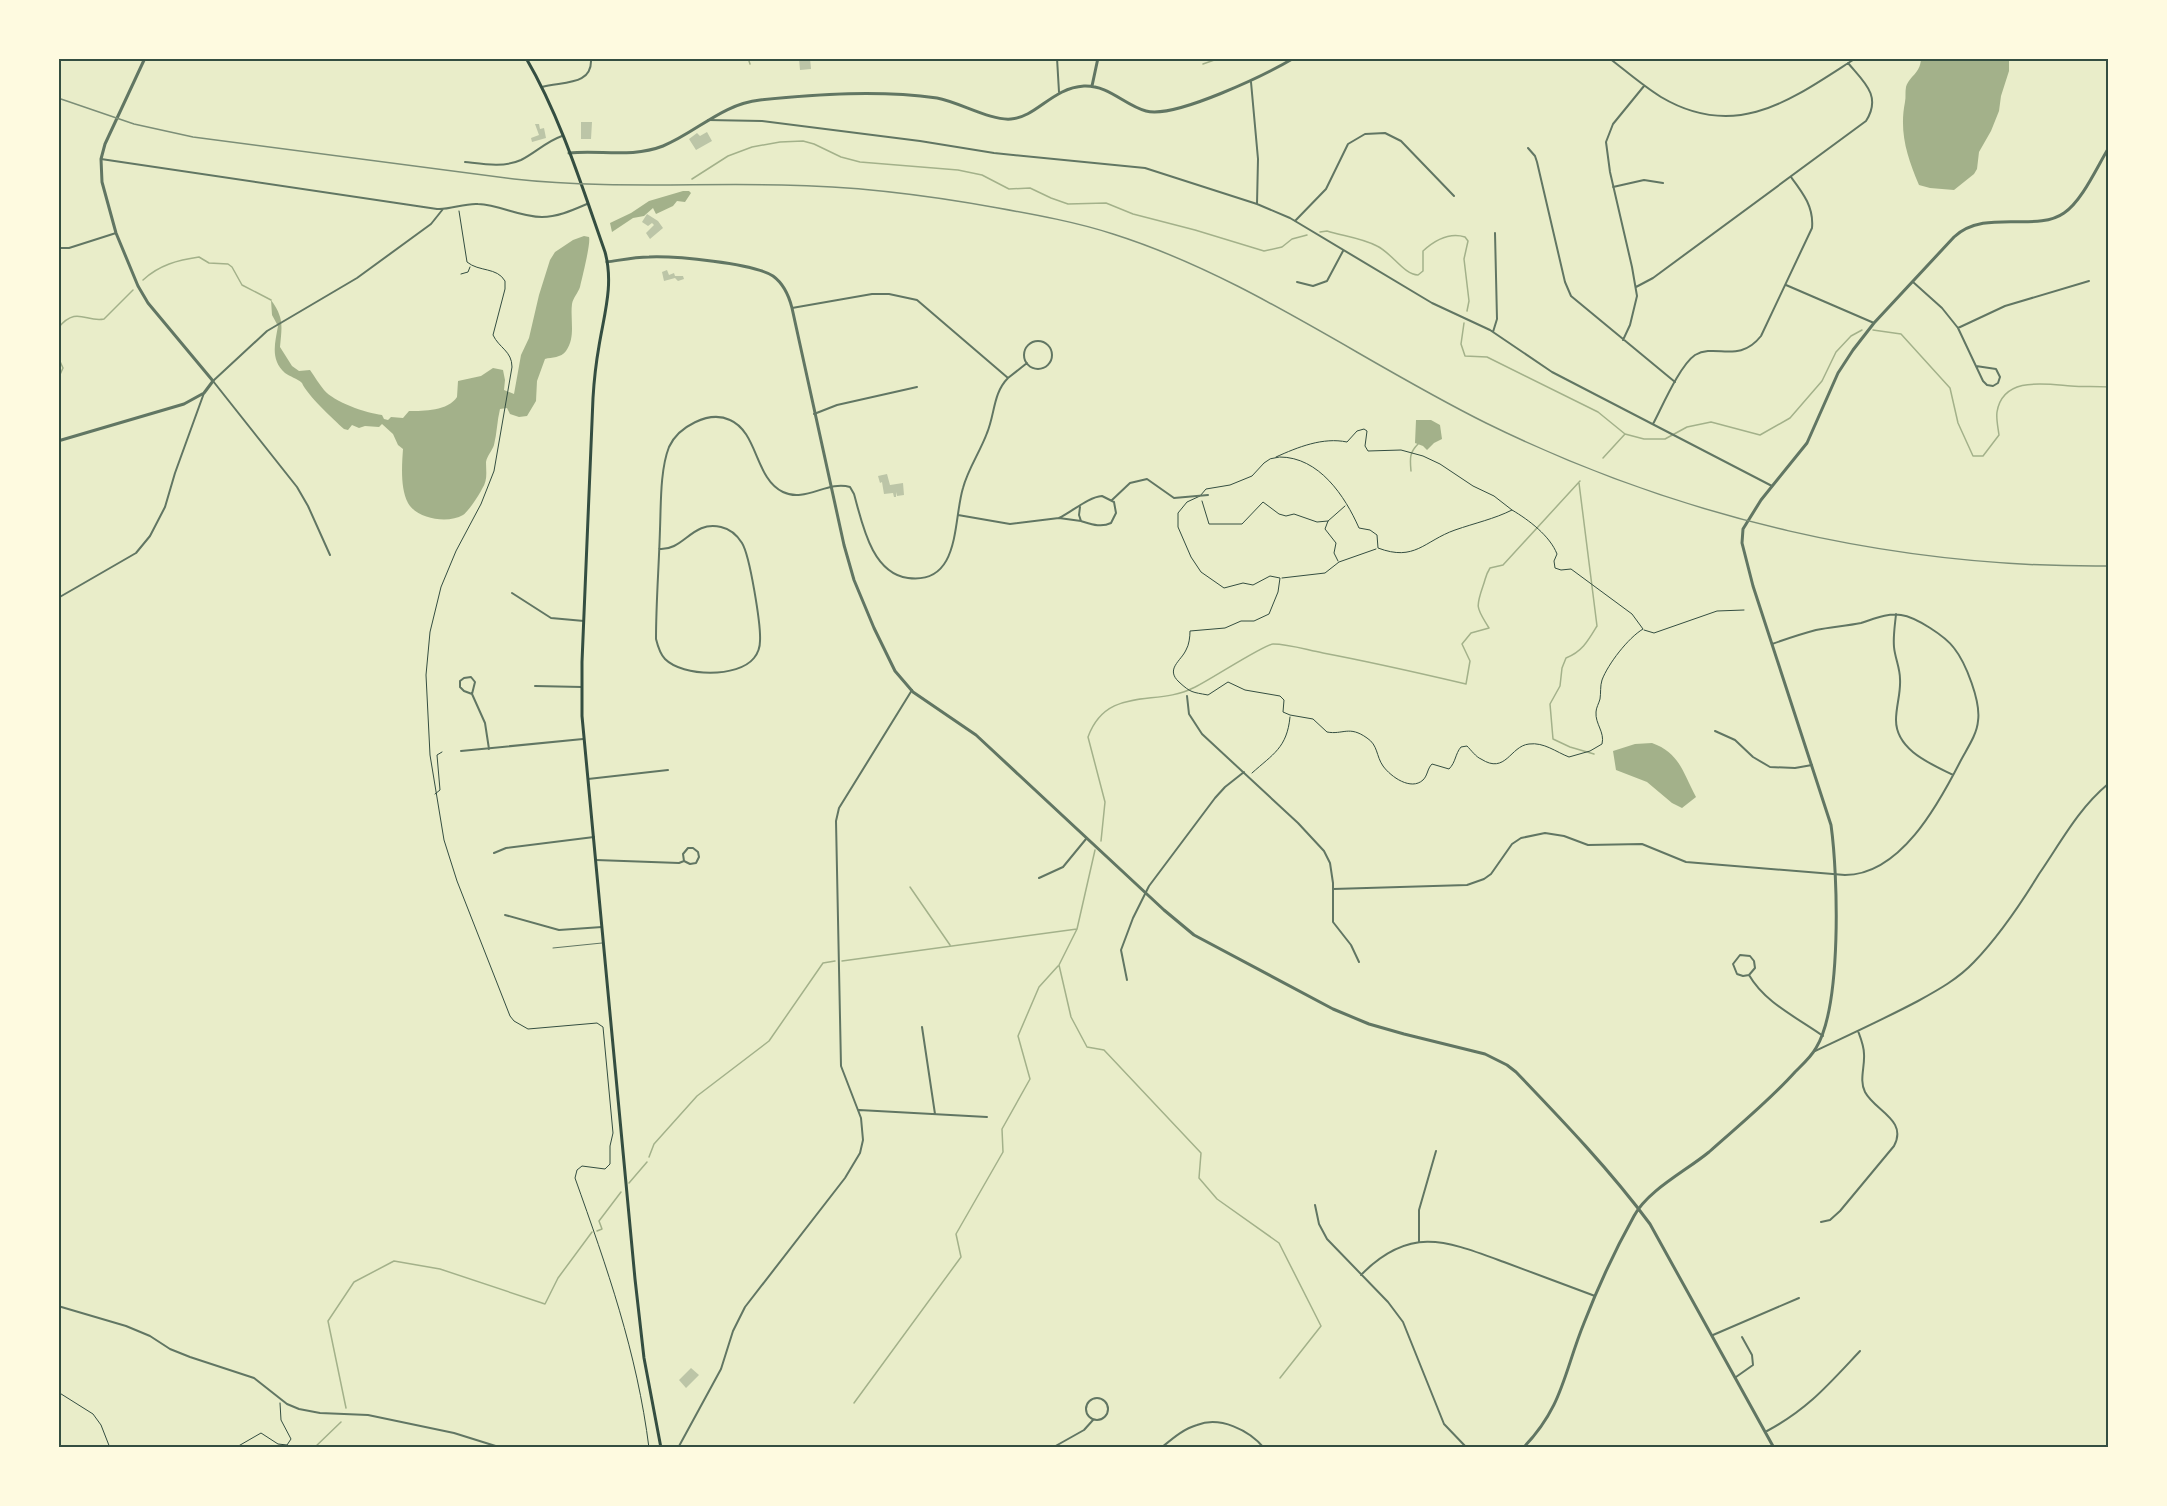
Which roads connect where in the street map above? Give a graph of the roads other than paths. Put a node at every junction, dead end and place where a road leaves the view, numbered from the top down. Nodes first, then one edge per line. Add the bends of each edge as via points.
1 (145, 58) edge
2 (526, 58) edge
3 (591, 58) edge
4 (1057, 58) edge
5 (1098, 58) edge
6 (1294, 58) edge
7 (1609, 58) edge
8 (1856, 58) edge
9 (1848, 63) junction
10 (1251, 82) junction
11 (1092, 86) junction
12 (1644, 86) junction
13 (542, 87) junction
14 (1059, 93) junction
15 (708, 120) junction
16 (562, 136) junction
17 (1528, 148) dead end
18 (2109, 149) edge
19 (568, 153) junction
20 (101, 159) junction
21 (465, 162) dead end
22 (1791, 177) junction
23 (1663, 183) dead end
24 (1613, 187) junction
25 (1454, 196) dead end
26 (587, 204) junction
27 (1257, 204) junction
28 (443, 209) junction
29 (1294, 221) junction
30 (116, 233) junction
31 (1495, 233) dead end
32 (58, 248) edge
33 (1343, 251) junction
34 (607, 262) junction
35 (2089, 281) dead end
36 (1297, 282) dead end
37 (1912, 282) junction
38 (1786, 285) junction
39 (1636, 287) junction
40 (792, 308) junction
41 (1874, 323) junction
42 (1959, 328) junction
43 (1493, 332) junction
44 (1623, 340) junction
45 (1027, 363) junction
46 (1976, 366) junction
47 (1008, 378) junction
48 (213, 381) junction
49 (1675, 382) junction
50 (917, 387) dead end
51 (204, 393) junction
52 (814, 414) junction
53 (1653, 424) junction
54 (58, 441) edge
55 (1772, 486) junction
56 (831, 488) junction
57 (1208, 495) dead end
58 (1112, 500) junction
59 (1080, 507) junction
60 (958, 515) junction
61 (1059, 518) junction
62 (1081, 521) junction
63 (659, 549) junction
64 (330, 555) dead end
65 (512, 593) dead end
66 (58, 598) edge
67 (1896, 614) junction
68 (584, 621) junction
69 (1772, 644) junction
70 (535, 686) dead end
71 (582, 687) junction
72 (912, 690) junction
73 (472, 694) junction
74 (1187, 696) dead end
75 (1715, 731) dead end
76 (584, 739) junction
77 (489, 749) junction
78 (461, 751) dead end
79 (1812, 765) junction
80 (668, 770) dead end
81 (1244, 772) junction
82 (1953, 775) junction
83 (588, 779) junction
84 (2109, 784) edge
85 (594, 837) junction
86 (1086, 838) junction
87 (494, 853) dead end
88 (596, 860) junction
89 (684, 861) junction
90 (1834, 874) junction
91 (1039, 878) dead end
92 (1333, 889) junction
93 (1145, 893) junction
94 (505, 915) dead end
95 (602, 927) junction
96 (604, 943) junction
97 (553, 948) dead end
98 (1359, 962) dead end
99 (1749, 975) junction
100 (1126, 980) dead end
101 (922, 1026) dead end
102 (1858, 1031) junction
103 (1824, 1036) junction
104 (1815, 1051) junction
105 (859, 1110) junction
106 (934, 1114) junction
107 (987, 1117) dead end
108 (1436, 1152) dead end
109 (1315, 1205) dead end
110 (1639, 1208) junction
111 (1821, 1222) dead end
112 (1419, 1242) junction
113 (1361, 1275) junction
114 (1595, 1296) junction
115 (1799, 1298) dead end
116 (58, 1306) edge
117 (1713, 1335) junction
118 (1742, 1337) dead end
119 (1860, 1351) dead end
120 (1736, 1377) junction
121 (1093, 1420) junction
122 (1767, 1431) junction
123 (502, 1448) edge
124 (661, 1448) edge
125 (678, 1448) edge
126 (1052, 1448) edge
127 (1161, 1448) edge
128 (1264, 1448) edge
129 (1467, 1448) edge
130 (1523, 1448) edge
131 (1774, 1448) edge

1 - 20 street
2 - 13 main road
3 - 13 street via 591,68 583,78
4 - 14 street
5 - 11 street
6 - 10 street
7 - 12 street
8 - 9 street
9 - 12 street via 1777,106 1739,116 1691,110
9 - 22 street via 1872,95 1869,116
10 - 11 street via 1157,112 1142,110
10 - 27 street via 1258,153
11 - 14 street
12 - 24 street via 1607,136
13 - 16 main road
14 - 15 street via 1027,114 1011,119 944,99 856,95 753,101 732,106
15 - 19 street via 643,152
15 - 27 street via 765,122 1145,168
16 - 19 main road
16 - 21 street via 513,162
17 - 44 street via 1537,162 1568,292
18 - 37 street via 2064,213 2045,220 1986,223 1964,229
19 - 26 main road
20 - 28 street
20 - 30 street via 102,180
22 - 38 street via 1807,200 1812,223 1809,238
22 - 39 street
23 - 24 street via 1644,180
24 - 39 street
25 - 29 street via 1401,141 1385,133 1365,134 1348,144 1326,189
26 - 28 street via 543,217 482,204
26 - 34 main road
27 - 29 street
28 - 48 street via 431,224 364,273 275,325
29 - 33 street
30 - 32 street
30 - 48 street via 148,303
31 - 43 street via 1497,319
33 - 36 street via 1328,281 1313,286
33 - 43 street via 1432,303
34 - 40 street via 655,256 753,268 779,281
34 - 68 main road via 608,295 593,398
35 - 42 street via 2005,306
37 - 41 street
37 - 42 street
38 - 41 street
38 - 49 street via 1754,344 1742,350 1696,355
39 - 44 street via 1636,306
40 - 47 street via 872,294 917,300
40 - 52 street
41 - 55 street via 1838,373 1807,443
42 - 46 street
43 - 53 street via 1552,372
44 - 49 street
45 - 45 street via 1035,368 1047,366 1052,356 1049,346 1042,341 1031,343 1025,352
45 - 47 street
46 - 46 street via 1984,384 1998,383 1996,369
47 - 60 street via 999,390 988,431 964,484
48 - 51 street
48 - 64 street via 297,487
49 - 53 street
50 - 52 street
51 - 54 street via 180,405
51 - 66 street via 165,507 150,536 136,553
52 - 56 street
53 - 55 street
55 - 69 street via 1745,523 1742,536
56 - 60 street via 852,489 873,551 892,571 907,578 927,576 944,564 951,552
56 - 63 street via 799,495 781,491 766,475 736,423 723,417 703,418 677,436 669,447
56 - 72 street via 854,580 895,671
57 - 58 street via 1174,498 1147,479 1130,483
58 - 59 street via 1097,496
58 - 62 street via 1116,513 1111,523 1104,526
59 - 61 street
59 - 62 street
60 - 61 street via 1010,524
61 - 62 street
63 - 63 street via 672,548 696,530 710,526 729,530 740,539 747,556 760,630 758,652 748,664 733,671 694,671 664,659 656,639
65 - 68 street via 551,618
67 - 69 street via 1816,630
67 - 82 street via 1894,648 1900,689 1897,729 1917,756
67 - 82 street via 1916,620 1951,644 1973,688 1977,728
68 - 71 main road
69 - 79 street
70 - 71 street
71 - 76 main road
72 - 86 street via 976,735
72 - 105 street via 839,808 836,821 841,1066
73 - 73 street via 474,680 464,678 460,688
73 - 77 street via 485,723
74 - 81 street via 1189,714 1197,728
75 - 79 street via 1735,740 1770,767
76 - 77 street
76 - 83 main road
77 - 78 street
79 - 90 street via 1831,825
80 - 83 street
81 - 92 street via 1324,851 1330,863
81 - 93 street via 1215,798
82 - 90 street via 1931,813 1889,861 1868,872
83 - 85 main road
84 - 102 street via 2079,813 2010,918 1973,963 1945,986
85 - 87 street via 506,848
85 - 88 main road
86 - 91 street via 1063,867
86 - 93 street
88 - 89 street
88 - 95 main road
89 - 89 street via 686,849 699,852 696,863
90 - 92 street via 1686,862 1642,844 1588,845 1545,833 1512,844 1491,874 1467,885
90 - 103 street via 1834,956
92 - 98 street via 1333,922
93 - 100 street via 1121,950
93 - 110 street via 1194,935 1333,1010 1369,1024 1485,1054 1507,1065
94 - 95 street via 559,930
95 - 96 main road
96 - 97 lane
96 - 124 main road via 641,1338
99 - 99 street via 1741,976 1734,970 1740,955 1750,956 1754,961 1755,968
99 - 103 street via 1767,997
101 - 106 street
102 - 104 street
102 - 111 street via 1864,1051 1864,1088 1895,1124 1897,1139 1840,1211
103 - 104 street
104 - 110 street via 1779,1090
105 - 106 street
105 - 125 street via 863,1131 855,1164 745,1307 722,1369
106 - 107 street
108 - 112 street via 1419,1210
109 - 113 street via 1322,1232
110 - 114 street
110 - 117 street
112 - 113 street via 1377,1259
112 - 114 street via 1461,1246
113 - 129 street via 1403,1322 1444,1424
114 - 130 street via 1561,1393 1542,1426
115 - 117 street
116 - 123 street via 126,1326 170,1349 254,1378 299,1409 368,1415
117 - 120 street
118 - 120 street via 1753,1365
119 - 122 street via 1811,1402
120 - 122 street
121 - 121 street via 1086,1408 1092,1399 1100,1398 1106,1402 1108,1413 1104,1419
121 - 126 street via 1084,1430
122 - 131 street
127 - 128 street via 1181,1432 1203,1423 1240,1429

